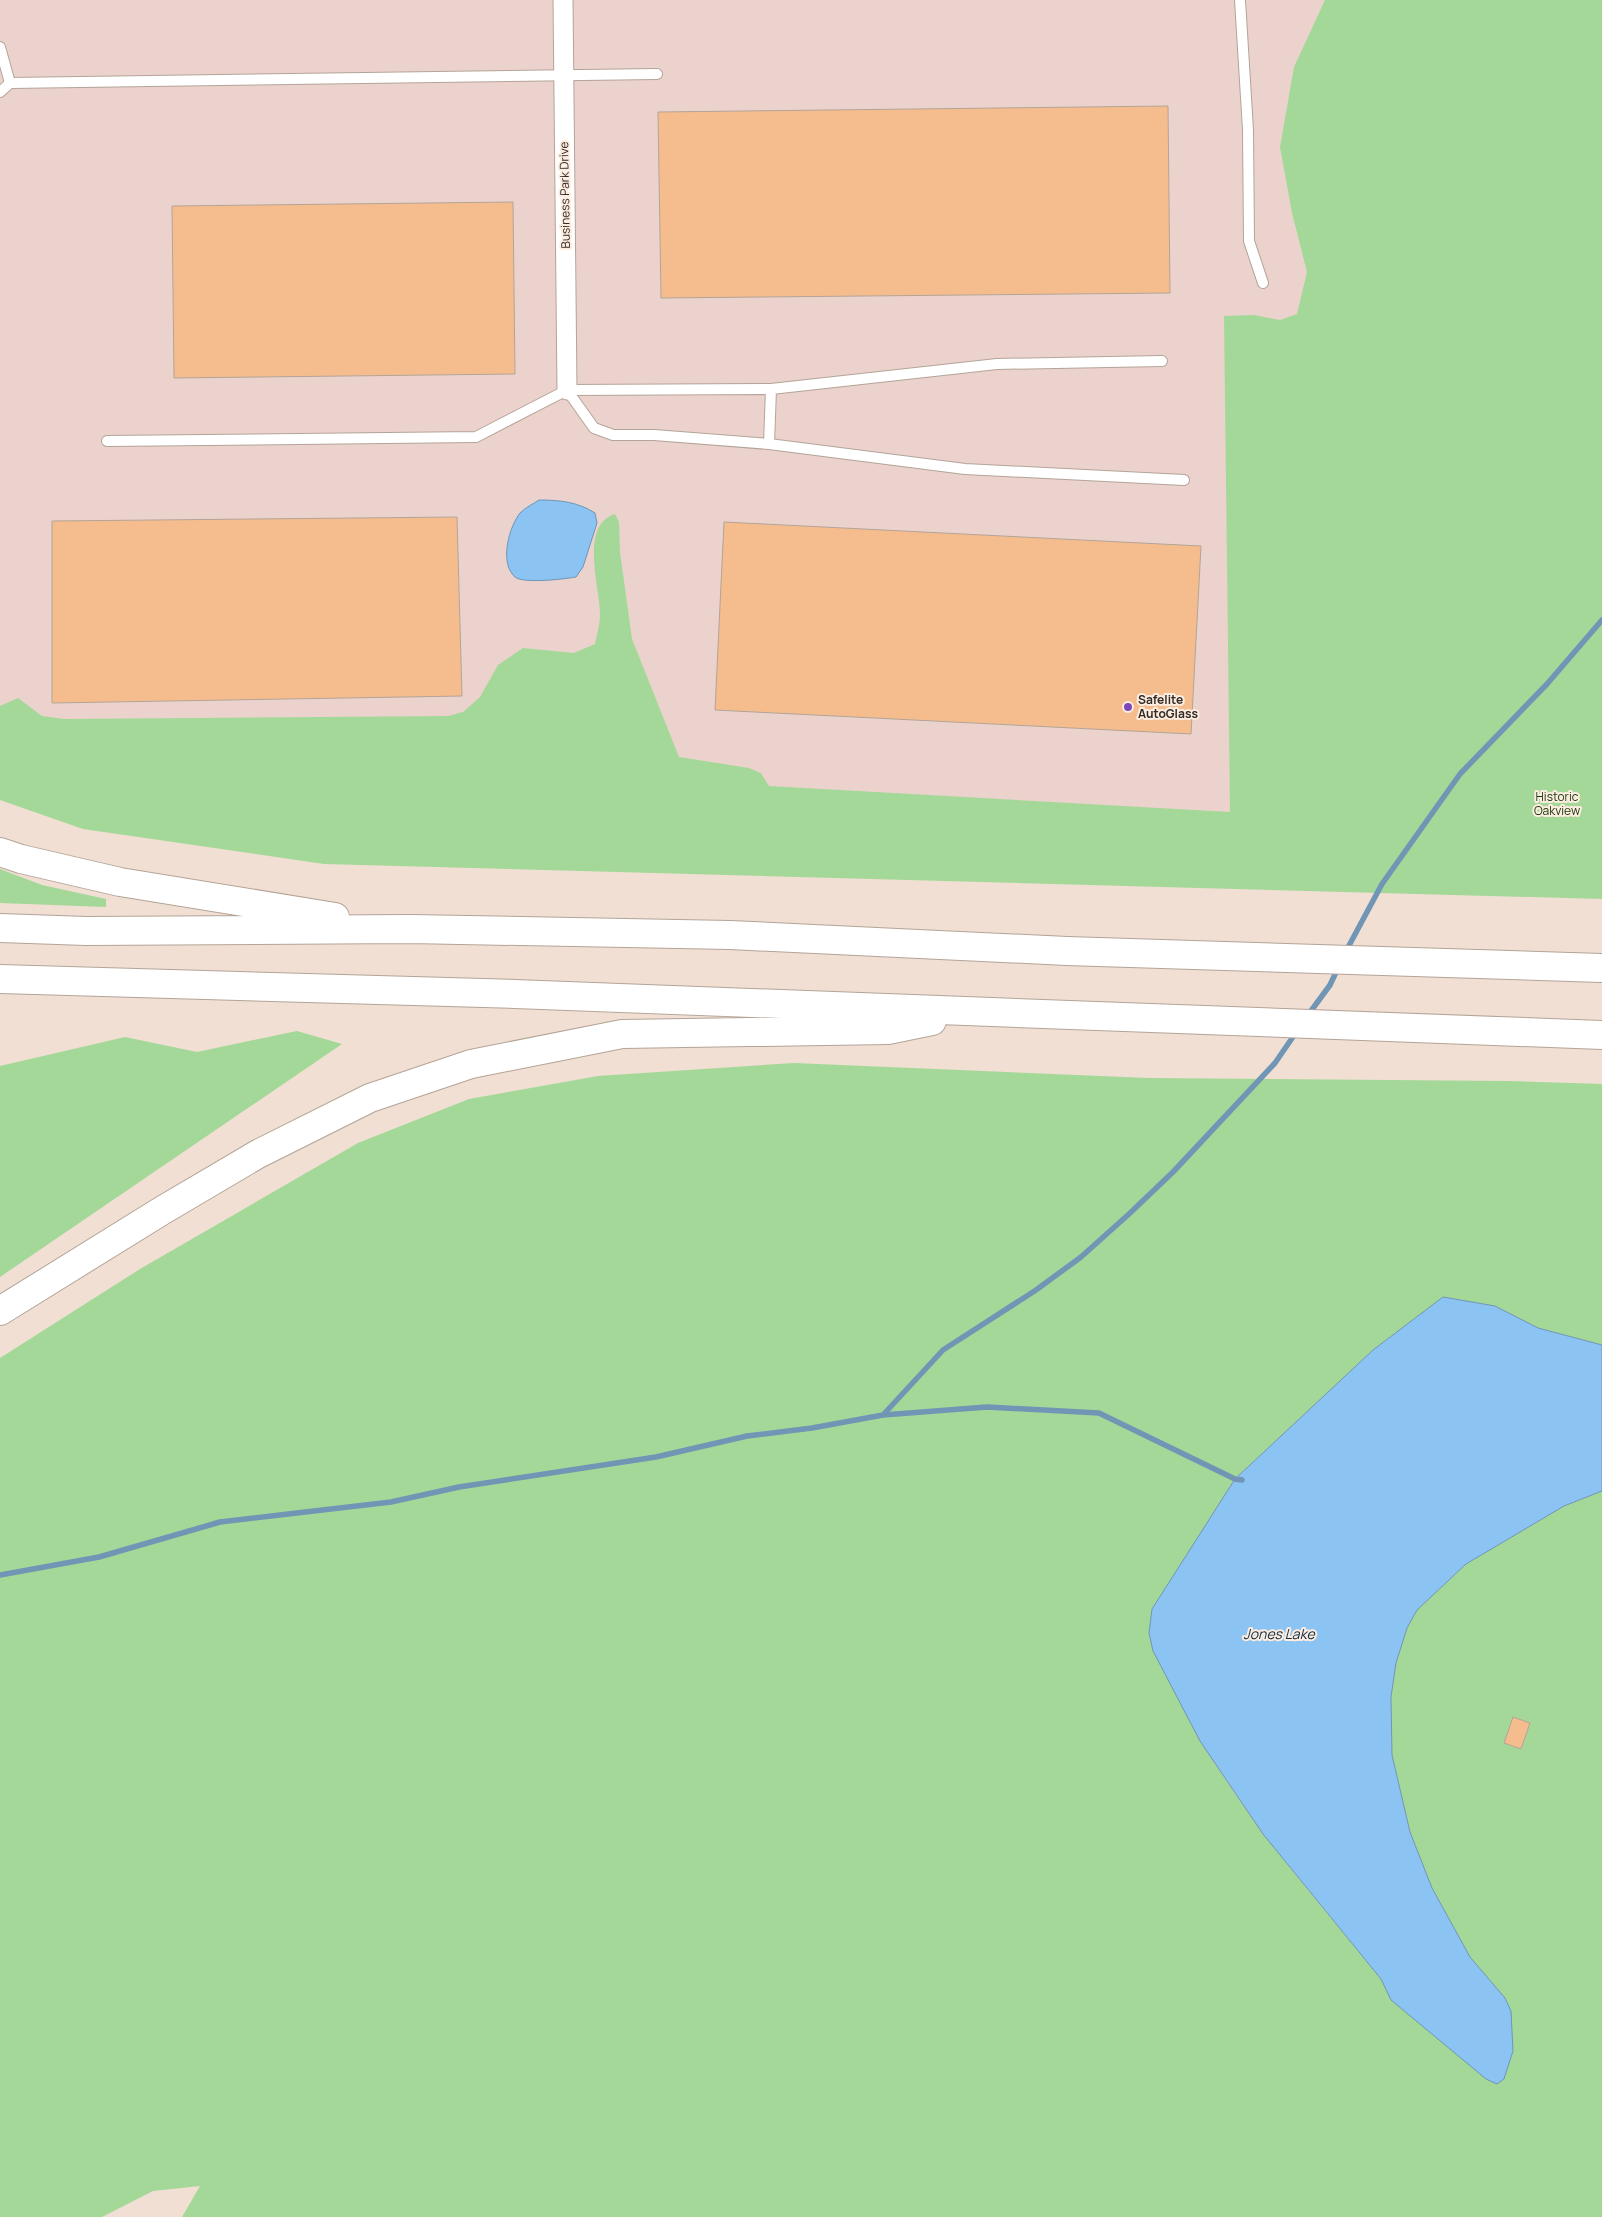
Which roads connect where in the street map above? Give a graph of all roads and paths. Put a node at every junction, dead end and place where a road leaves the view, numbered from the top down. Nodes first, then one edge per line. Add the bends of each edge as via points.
1 (563, 0) edge
2 (1240, 0) edge
3 (0, 47) edge
4 (657, 74) dead end
5 (564, 76) junction
6 (10, 83) junction
7 (0, 92) edge
8 (1263, 283) dead end
9 (1162, 361) dead end
10 (771, 389) junction
11 (566, 390) junction
12 (107, 441) dead end
13 (769, 444) junction
14 (1184, 480) dead end
15 (0, 852) edge
16 (0, 928) edge
17 (410, 929) junction
18 (1602, 968) edge
19 (0, 979) edge
20 (972, 1012) junction
21 (1602, 1035) edge
22 (0, 1311) edge

1 - 5 street, Business Park Drive
2 - 8 lane via 1248,130 1249,240
3 - 6 lane
4 - 5 lane
5 - 6 lane
5 - 11 street, Business Park Drive
6 - 7 lane
9 - 10 lane via 997,364
10 - 11 lane
10 - 13 lane
11 - 12 lane via 476,437
11 - 13 lane via 594,428 613,435
13 - 14 lane via 965,469
15 - 17 highway via 120,882
16 - 17 highway via 86,931
17 - 18 highway via 730,935 1067,951
19 - 20 highway
20 - 21 highway
20 - 22 highway via 888,1030 622,1034 471,1064 370,1098 258,1154

